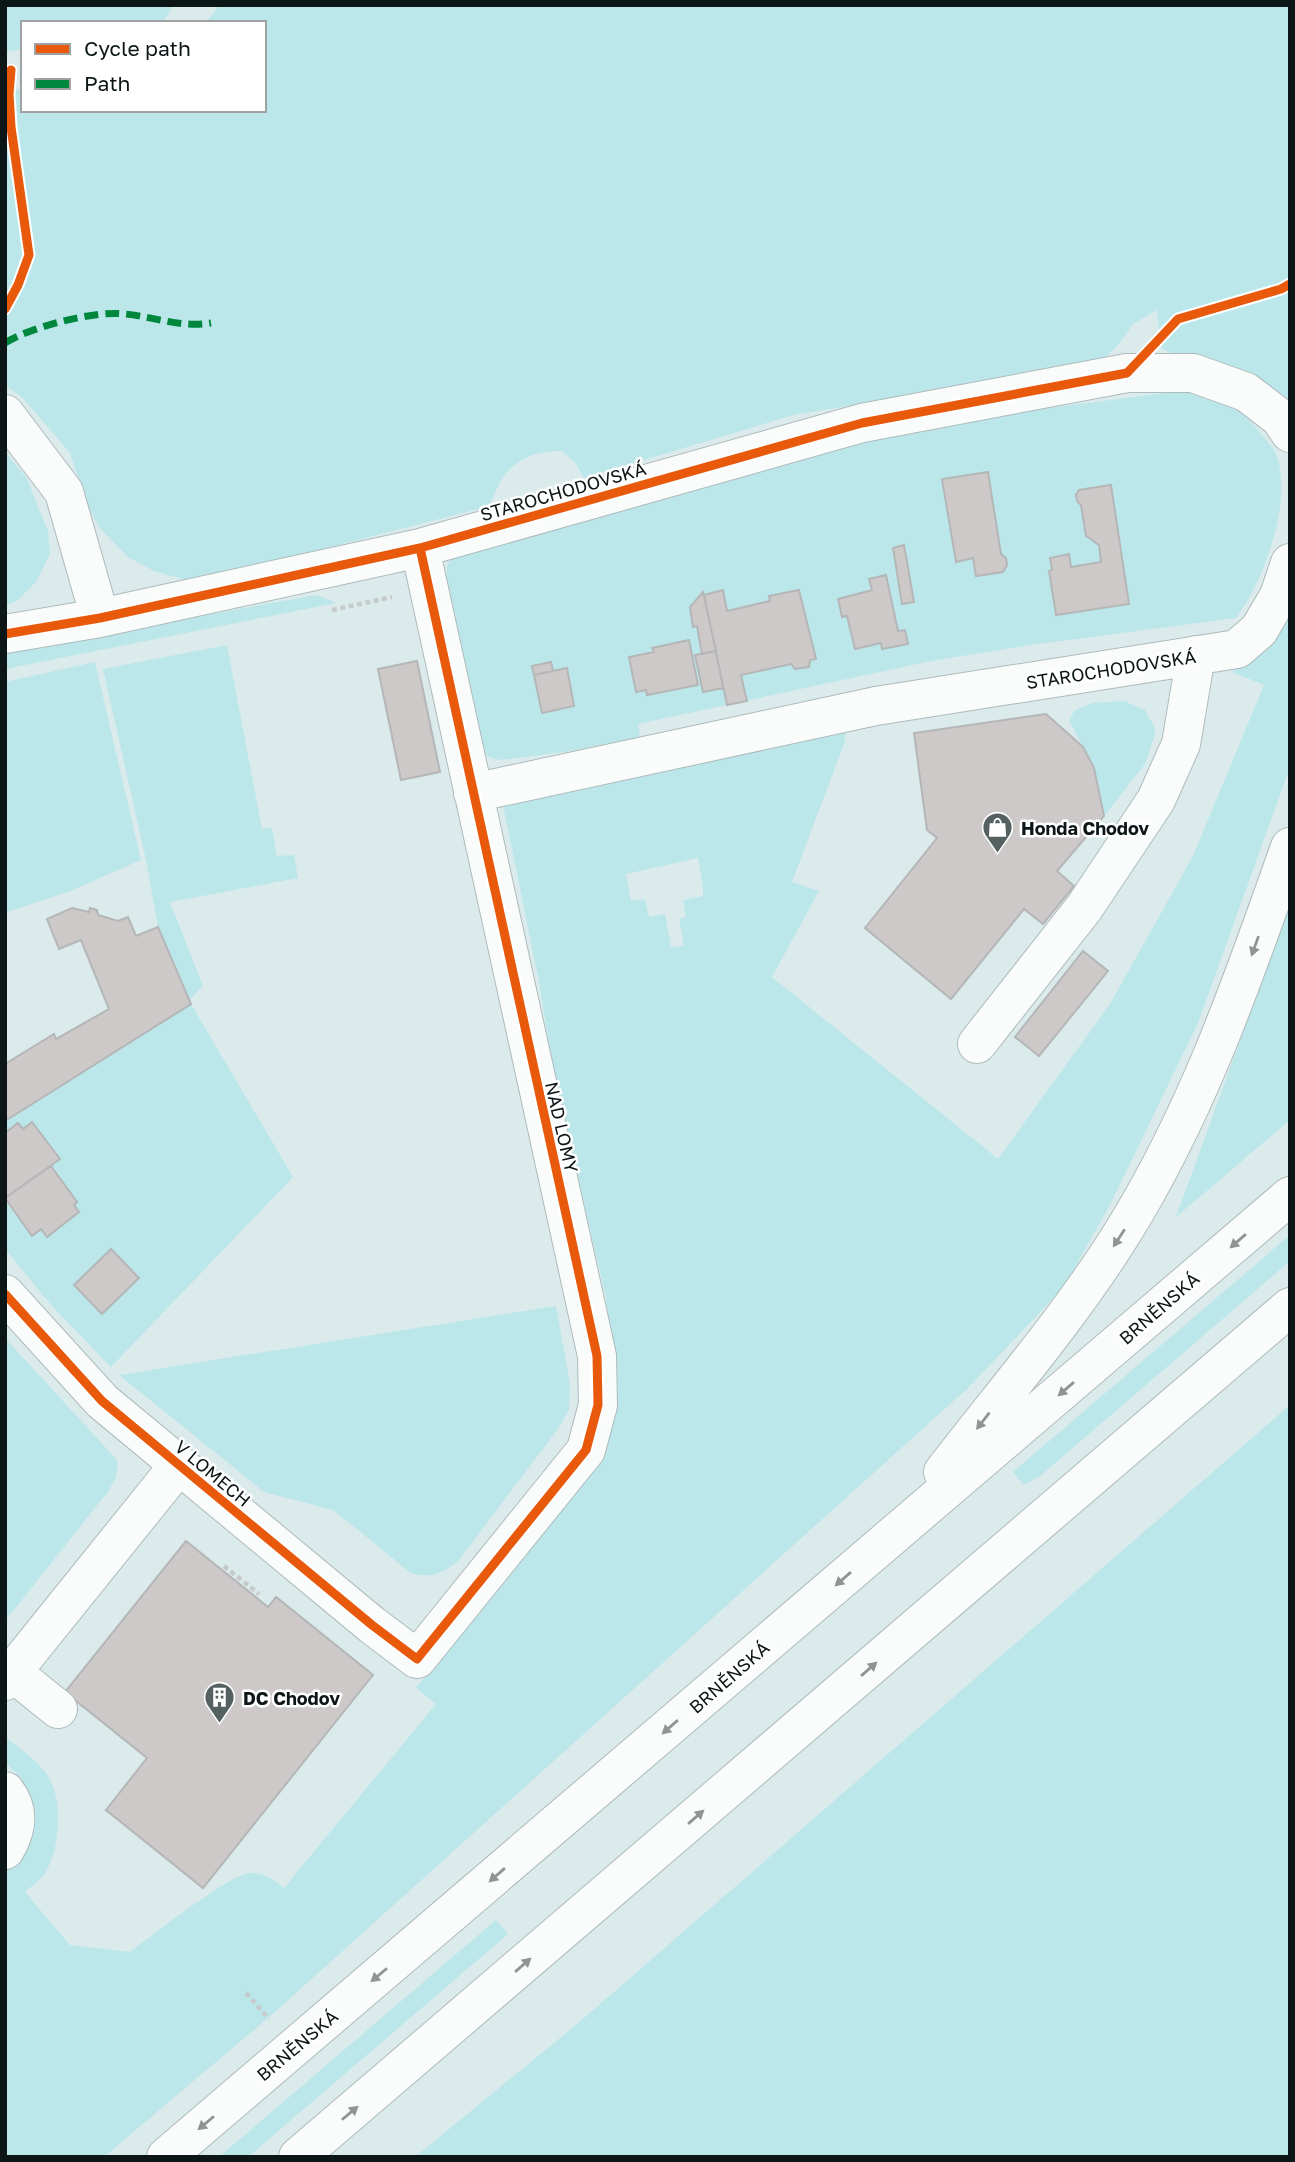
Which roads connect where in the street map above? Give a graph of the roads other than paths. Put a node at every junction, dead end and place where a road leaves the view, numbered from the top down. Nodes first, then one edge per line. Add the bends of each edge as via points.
1 (5, 414) edge
2 (1290, 433) edge
3 (420, 548) junction
4 (1290, 563) edge
5 (100, 618) junction
6 (5, 634) edge
7 (1196, 655) junction
8 (473, 793) junction
9 (1290, 847) edge
10 (977, 1044) dead end
11 (1290, 1196) edge
12 (5, 1294) edge
13 (1290, 1307) edge
14 (179, 1465) junction
15 (895, 1535) junction
16 (417, 1659) joint
17 (9, 1676) edge
18 (58, 1709) dead end
19 (5, 1791) edge
20 (5, 1850) edge
21 (166, 2157) edge
22 (298, 2157) edge

1 - 5 main road via 64,492
2 - 3 main road, STAROCHODOVSKÁ via 1280,418 1246,392 1193,373 1127,373 862,423
3 - 5 main road, STAROCHODOVSKÁ
3 - 8 main road, NAD LOMY
4 - 7 main road, STAROCHODOVSKÁ via 1279,596 1259,630 1237,649
5 - 6 main road, STAROCHODOVSKÁ
7 - 8 main road, STAROCHODOVSKÁ via 876,706
7 - 10 main road via 1181,744 1156,800 1084,908
8 - 16 main road, NAD LOMY via 597,1356 598,1405 586,1450
9 -> 15 main road via 1215,1051 1153,1179 1084,1289
11 -> 15 main road, BRNĚNSKÁ
12 - 14 main road, V LOMECH via 102,1401
22 -> 13 main road
14 - 16 main road, V LOMECH
14 - 17 main road, V LOMECH
15 -> 21 main road, BRNĚNSKÁ
17 - 18 main road
19 - 20 main road via 16,1825

